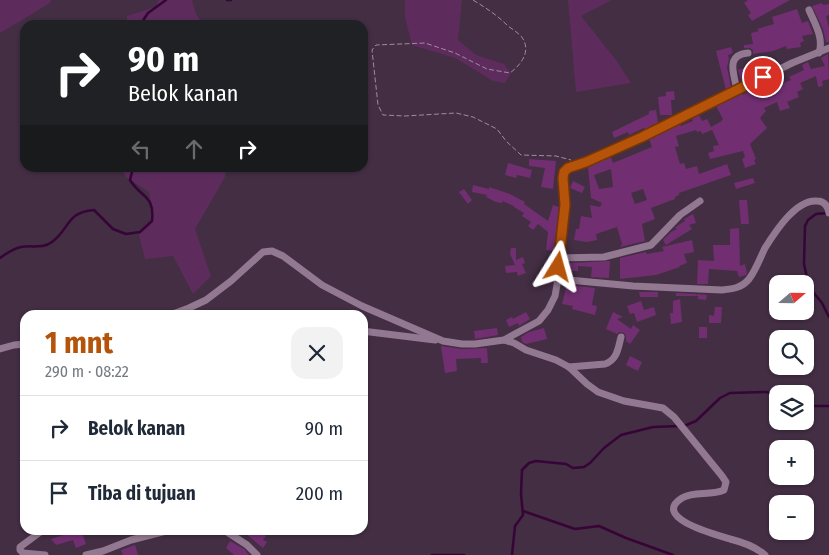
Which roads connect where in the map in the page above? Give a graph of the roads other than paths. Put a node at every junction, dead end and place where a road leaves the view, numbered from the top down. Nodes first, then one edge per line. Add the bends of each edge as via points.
1 (809, 10) dead end
2 (829, 48) edge
3 (748, 53) dead end
4 (819, 53) junction
5 (736, 90) junction
6 (700, 201) dead end
7 (829, 214) edge
8 (560, 258) junction
9 (558, 279) junction
10 (184, 310) edge
11 (368, 332) edge
12 (621, 338) dead end
13 (504, 340) junction
14 (443, 341) junction
15 (20, 344) edge
16 (0, 349) edge
17 (569, 367) junction
18 (36, 535) edge
19 (150, 535) edge
20 (232, 535) edge
21 (111, 552) edge
22 (45, 555) edge
23 (86, 555) edge
24 (257, 555) edge
25 (766, 555) edge

1 - 4 street via 822,44
2 - 4 street
3 - 5 street via 735,57 732,63
4 - 5 street
5 - 8 street via 642,137 568,168 564,172 565,205
6 - 8 street via 680,215 652,245 604,257
7 - 9 street via 820,201 802,205 784,221 769,242 750,278 733,289 633,286
8 - 9 street
9 - 13 street via 555,296 539,321
10 - 14 street via 206,300 263,252 272,251 362,306
11 - 14 street
12 - 17 street via 610,362
13 - 14 street via 475,344
13 - 17 street
15 - 16 street
17 - 25 street via 598,392 624,401 663,408 674,417 726,482 724,490 716,494 682,498 673,508 674,514 698,529 750,546
18 - 22 street via 20,550
19 - 21 street via 131,540
20 - 24 street
21 - 23 street

